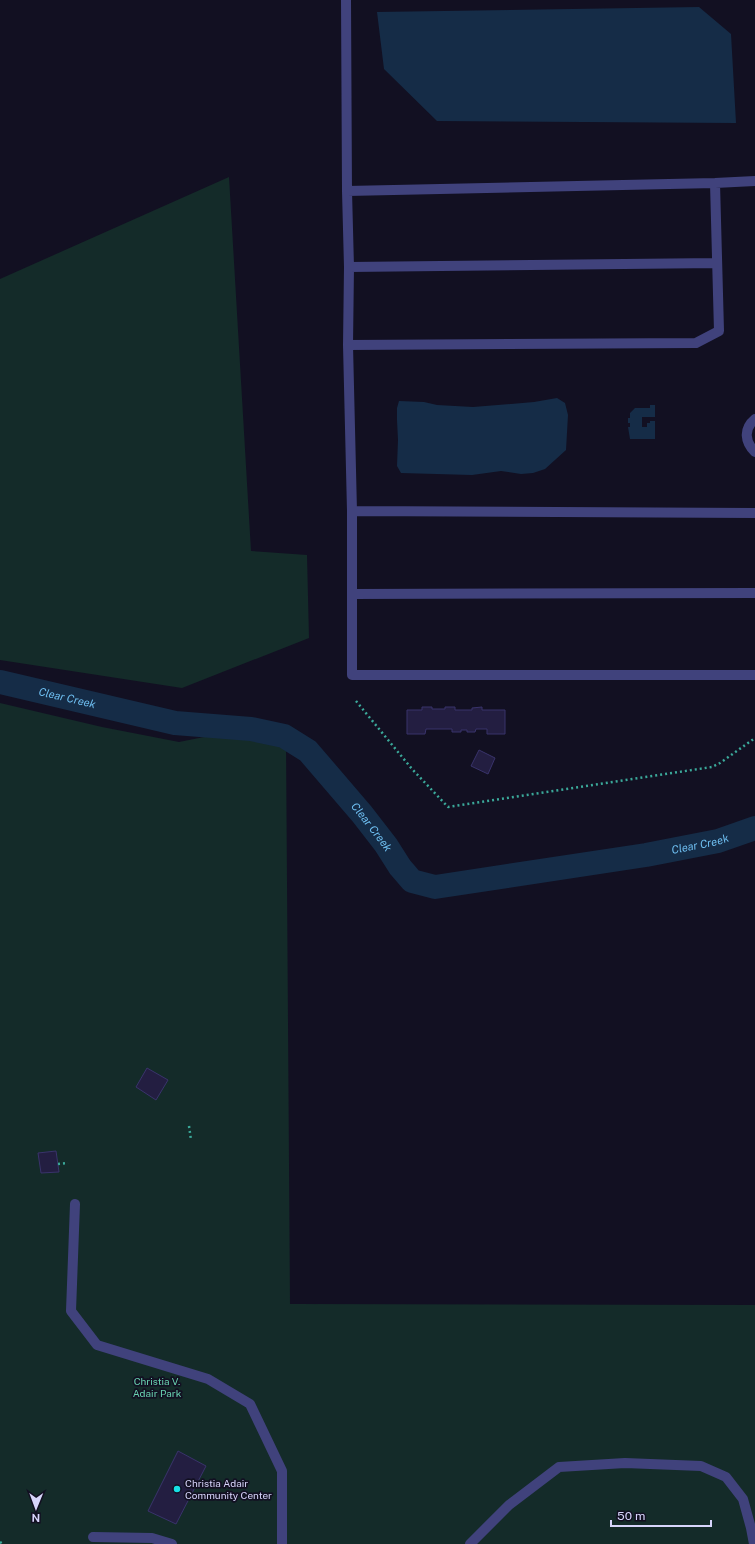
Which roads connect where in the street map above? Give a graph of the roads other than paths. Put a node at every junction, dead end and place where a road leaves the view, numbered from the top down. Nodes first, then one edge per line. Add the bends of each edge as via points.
1 (346, 0) edge
2 (755, 181) edge
3 (715, 183) junction
4 (346, 191) junction
5 (717, 263) junction
6 (349, 267) junction
7 (348, 345) junction
8 (755, 419) edge
9 (755, 452) edge
10 (352, 511) junction
11 (755, 513) edge
12 (755, 593) edge
13 (352, 594) junction
14 (755, 675) edge
15 (75, 1204) dead end
16 (93, 1537) dead end
17 (172, 1544) edge
18 (282, 1544) edge
19 (470, 1544) edge
20 (754, 1544) edge

1 - 4 street
2 - 3 street
3 - 4 street
3 - 5 street
4 - 6 street
5 - 6 street
5 - 7 street via 719,331 696,343
6 - 7 street
7 - 10 street
8 - 9 street via 746,435 750,448
10 - 11 street
10 - 13 street
12 - 13 street
13 - 14 street via 352,675
15 - 18 street via 71,1311 97,1345 208,1379 250,1404 282,1471
16 - 17 street via 152,1538
19 - 20 street via 509,1505 559,1467 625,1463 701,1466 726,1477 743,1499

